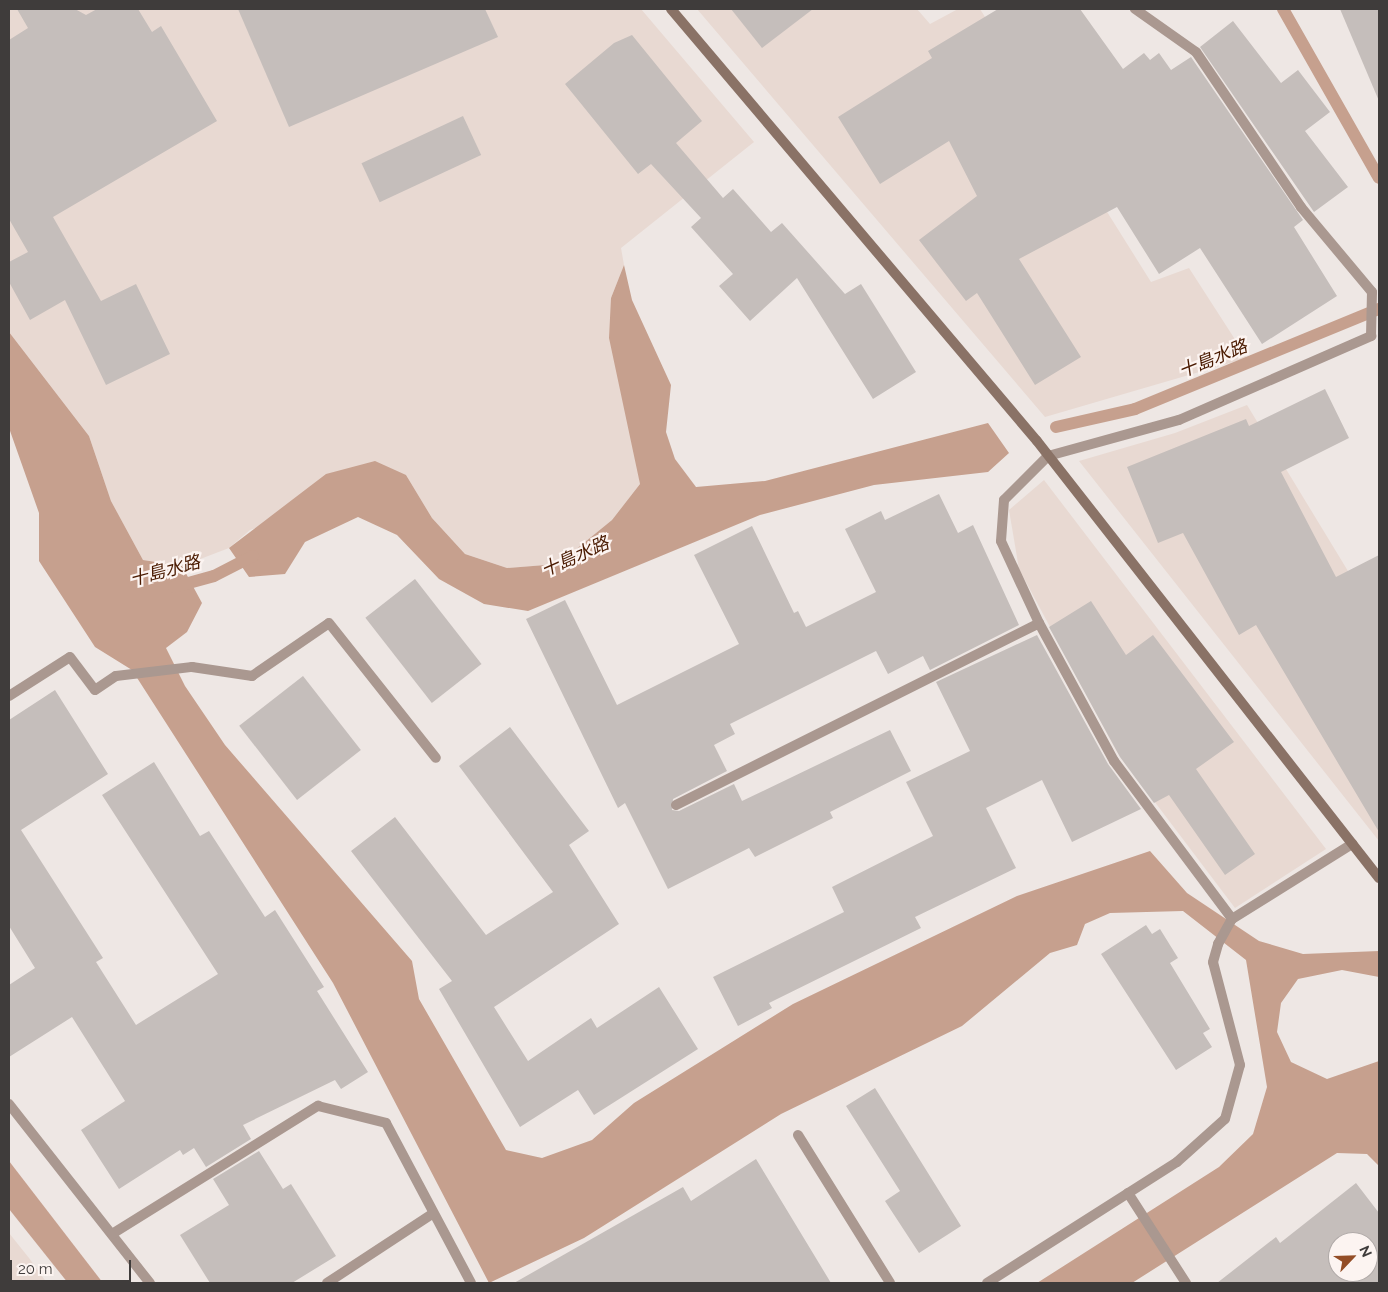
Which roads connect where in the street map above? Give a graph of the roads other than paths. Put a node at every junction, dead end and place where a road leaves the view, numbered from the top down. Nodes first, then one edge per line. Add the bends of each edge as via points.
1 (671, 9) edge
2 (1135, 9) edge
3 (1376, 290) edge
4 (1048, 456) junction
5 (1039, 623) junction
6 (9, 696) edge
7 (436, 758) dead end
8 (676, 806) dead end
9 (1352, 844) junction
10 (1379, 878) edge
11 (1232, 919) junction
12 (9, 1104) edge
13 (798, 1135) dead end
14 (1128, 1193) junction
15 (432, 1214) junction
16 (112, 1234) junction
17 (150, 1283) edge
18 (327, 1283) edge
19 (471, 1283) edge
20 (890, 1283) edge
21 (986, 1283) edge
22 (1186, 1283) edge

1 - 4 street
2 - 3 street via 1196,52 1301,207
3 - 4 street via 1370,336 1179,420
4 - 5 street via 1004,500 1001,541
4 - 9 street
5 - 8 street
5 - 11 street via 1114,761
6 - 7 street via 70,657 95,690 116,676 192,667 252,676 329,623
9 - 10 street
9 - 11 street
11 - 14 street via 1218,944 1213,962 1240,1065 1225,1119 1176,1162
12 - 16 street
13 - 20 street
14 - 21 street
14 - 22 street
15 - 16 street via 386,1123 318,1106
15 - 18 street
15 - 19 street
16 - 17 street

